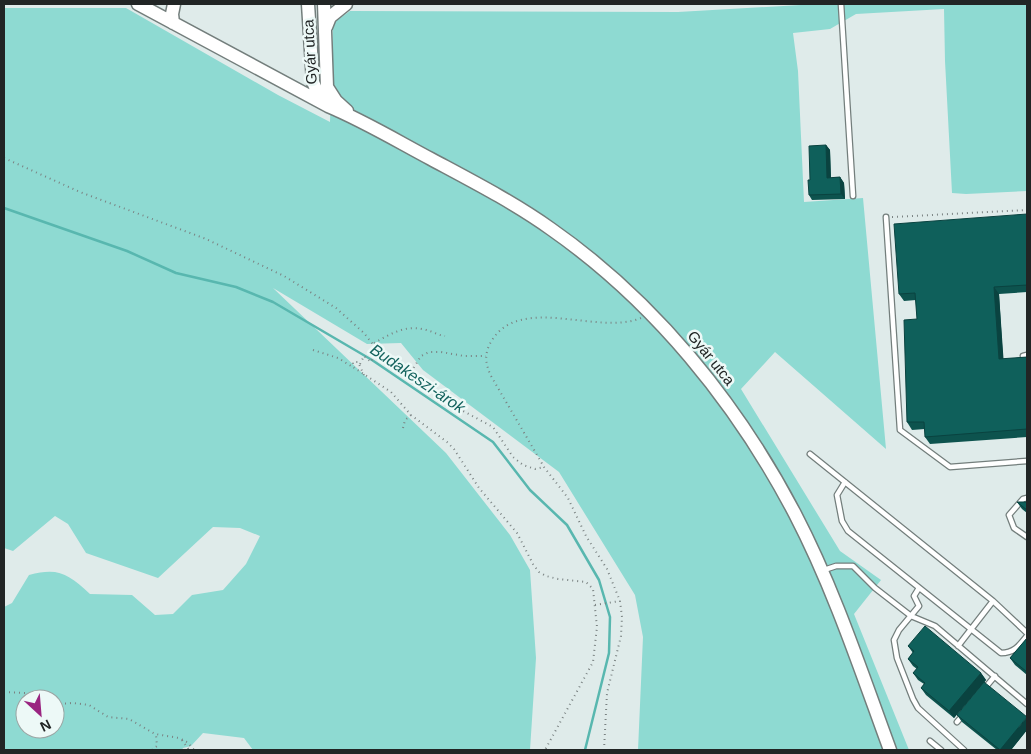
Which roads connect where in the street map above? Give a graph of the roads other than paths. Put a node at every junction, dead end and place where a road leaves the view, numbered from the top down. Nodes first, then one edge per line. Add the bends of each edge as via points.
1 (138, 4) edge
2 (174, 4) edge
3 (308, 4) edge
4 (324, 4) edge
5 (346, 4) edge
6 (841, 4) edge
7 (173, 23) junction
8 (325, 30) junction
9 (328, 106) junction
10 (354, 117) junction
11 (853, 196) dead end
12 (886, 218) road end
13 (810, 454) dead end
14 (1027, 461) edge
15 (845, 482) junction
16 (1027, 498) edge
17 (1027, 537) edge
18 (821, 571) junction
19 (919, 588) junction
20 (993, 601) junction
21 (911, 616) junction
22 (971, 630) junction
23 (1027, 635) edge
24 (958, 646) junction
25 (995, 676) junction
26 (982, 692) edge
27 (1027, 704) edge
28 (970, 707) edge
29 (957, 722) edge
30 (930, 741) dead end
31 (890, 750) edge
32 (940, 750) edge
33 (964, 750) edge

1 - 7 main road
2 - 7 main road
3 - 9 main road, Gyár utca via 313,82
4 - 8 main road, Gyár utca
5 - 8 main road via 330,17
6 - 11 lane
7 - 9 main road
8 - 10 main road, Gyár utca via 327,87 336,101
9 - 10 main road, Gyár utca
10 - 18 main road, Gyár utca via 488,189 552,229 649,313 708,378 748,436 795,515
12 - 14 lane via 900,430 950,467
13 - 15 lane
15 - 19 lane via 837,495 842,520 848,531
15 - 20 lane
16 - 17 lane via 1010,516 1014,528
18 - 21 lane via 836,566 853,566
18 - 31 main road, Gyár utca
19 - 21 lane via 914,596 919,606
19 - 22 lane
20 - 22 lane
20 - 23 lane
21 - 24 lane via 935,626
21 - 33 lane via 894,640 897,658 913,699 924,714
22 - 23 lane via 1001,653 1016,649
22 - 24 lane
24 - 25 lane
25 - 26 lane
25 - 27 lane
28 - 29 lane
30 - 32 lane

